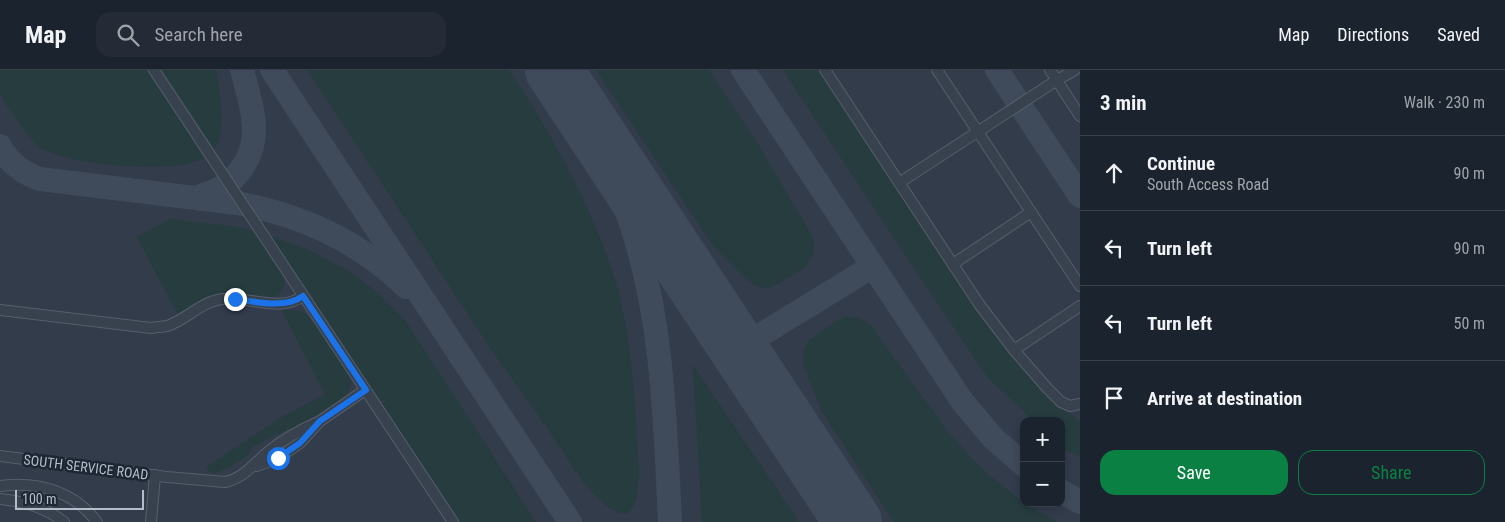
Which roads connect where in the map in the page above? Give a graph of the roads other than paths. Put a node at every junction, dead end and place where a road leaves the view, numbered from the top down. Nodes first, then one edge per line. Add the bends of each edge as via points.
1 (154, 70) edge
2 (937, 70) edge
3 (1050, 70) edge
4 (1075, 70) edge
5 (829, 75) edge
6 (1057, 80) junction
7 (1080, 116) edge
8 (978, 131) junction
9 (899, 183) junction
10 (1031, 212) junction
11 (953, 264) junction
12 (1080, 286) edge
13 (303, 296) junction
14 (1080, 306) edge
15 (0, 310) edge
16 (1014, 350) junction
17 (366, 390) junction
18 (1080, 404) edge
19 (0, 456) edge
20 (155, 475) junction
21 (0, 486) edge
22 (0, 499) edge
23 (64, 522) edge
24 (97, 522) edge
25 (151, 522) edge
26 (453, 522) edge

1 - 13 street
2 - 8 street
3 - 6 street
4 - 6 street
5 - 9 street
6 - 7 street
6 - 8 street
8 - 9 street
8 - 10 street
9 - 11 street
10 - 11 street
10 - 12 street
11 - 16 street
13 - 15 street via 296,301 272,304 216,300 167,326 151,328
13 - 17 street
14 - 16 street
16 - 18 street via 1061,402 1070,406
17 - 20 street via 320,421 294,433 232,480
17 - 26 street
19 - 20 street, SOUTH SERVICE ROAD
20 - 25 street, SOUTH SERVICE ROAD
21 - 24 street via 19,484 63,493 82,505
22 - 23 street via 30,504

